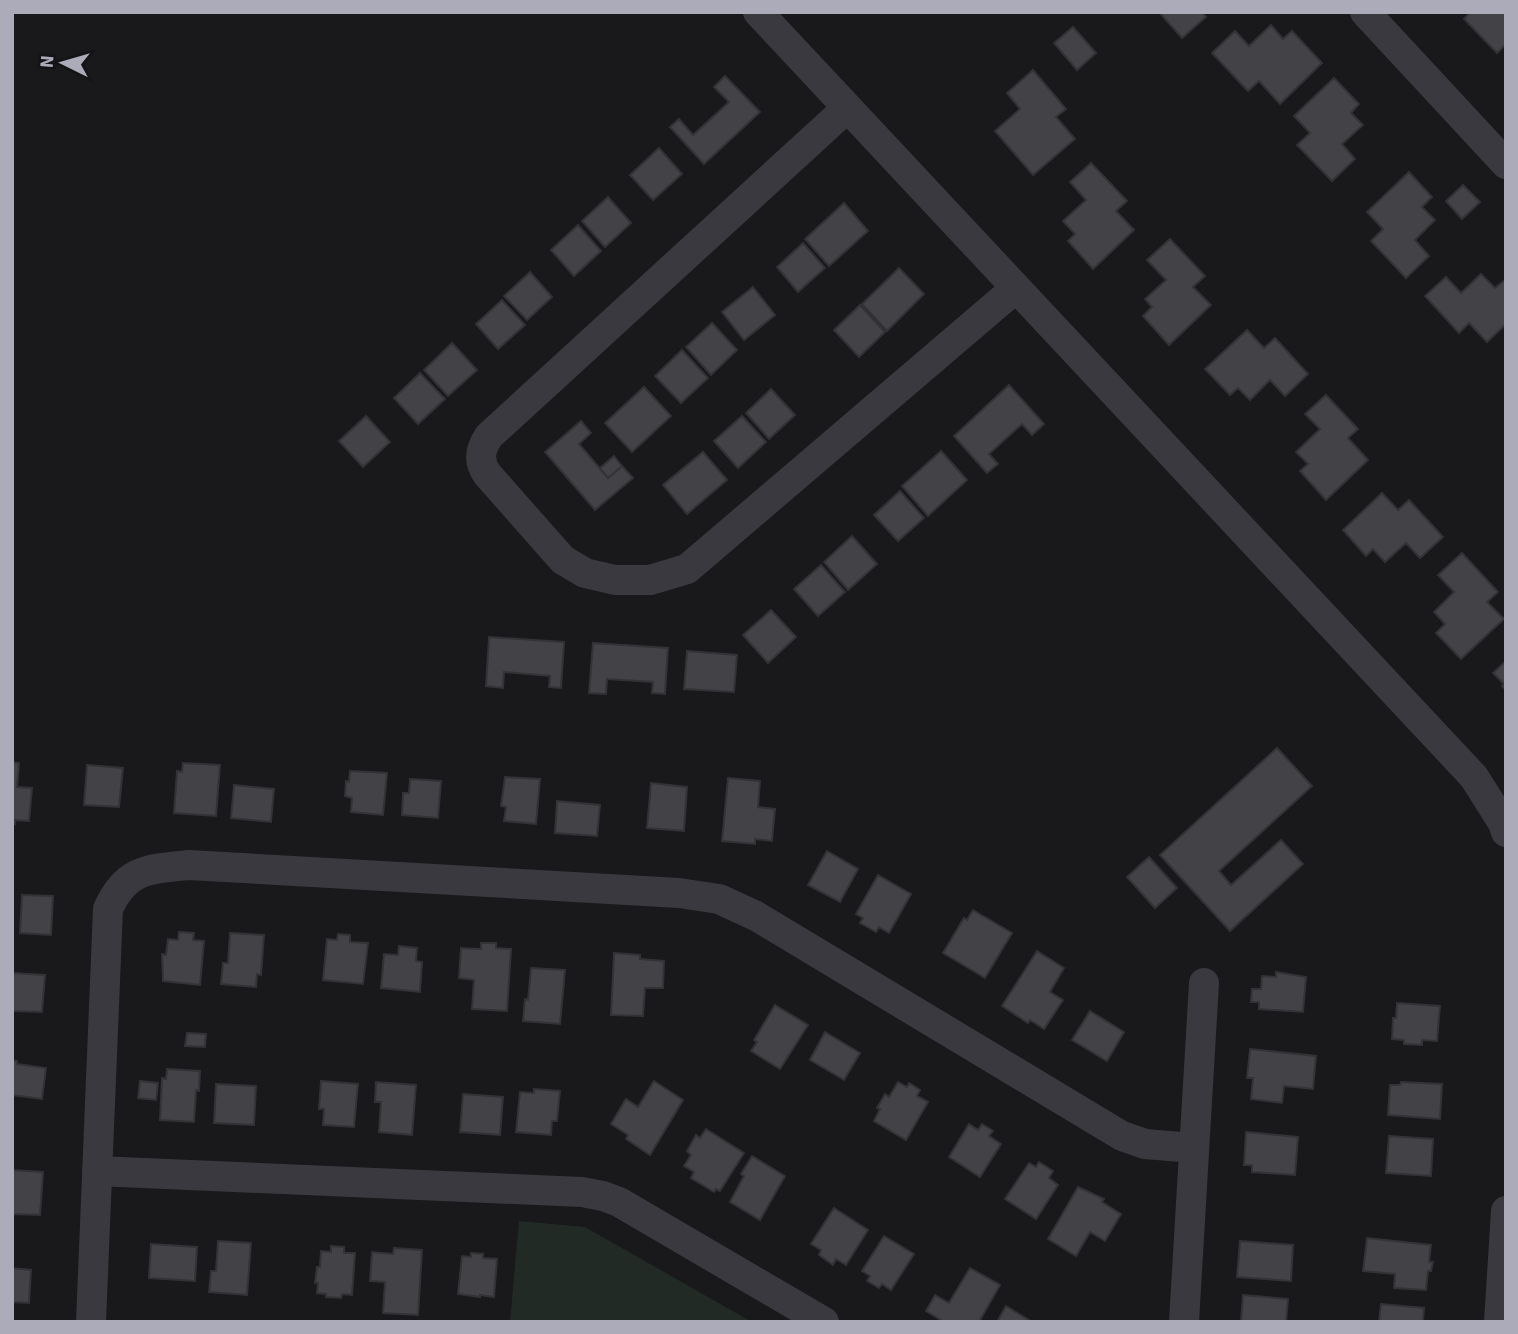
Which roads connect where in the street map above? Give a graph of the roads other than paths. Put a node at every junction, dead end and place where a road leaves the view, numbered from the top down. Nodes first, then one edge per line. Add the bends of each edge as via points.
1 (758, 12) edge
2 (1365, 12) edge
3 (847, 107) junction
4 (1506, 164) edge
5 (1016, 288) junction
6 (1505, 825) edge
7 (1204, 983) dead end
8 (1194, 1148) junction
9 (97, 1171) junction
10 (1506, 1212) edge
11 (91, 1322) edge
12 (824, 1322) edge
13 (1184, 1322) edge
14 (1499, 1322) edge

1 - 3 street
2 - 4 street
3 - 5 street
3 - 5 street via 482,446 482,467 563,560 585,573 615,580 650,580 687,569
5 - 6 street via 1474,777
7 - 8 street
8 - 9 street via 1133,1142 756,916 719,899 188,865 133,875 116,890 108,909
8 - 13 street
9 - 11 street
9 - 12 street via 603,1196
10 - 14 street

